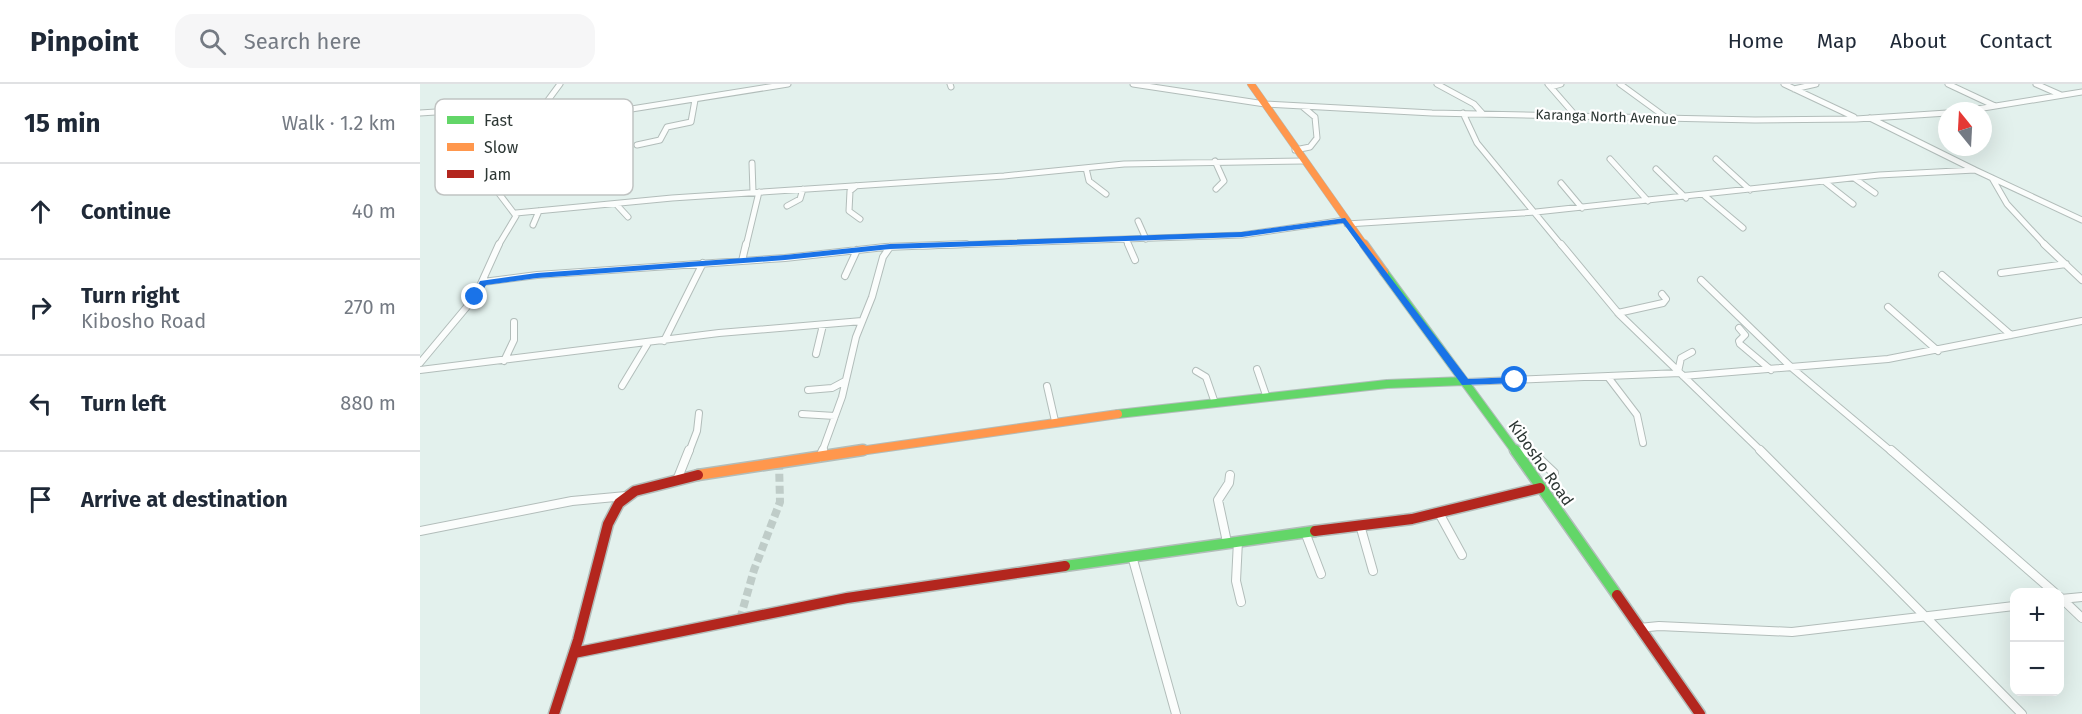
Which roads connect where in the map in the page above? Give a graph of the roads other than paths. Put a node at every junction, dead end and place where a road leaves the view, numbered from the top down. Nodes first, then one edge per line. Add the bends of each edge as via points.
1 (560, 84) edge
2 (788, 84) edge
3 (1133, 84) edge
4 (1251, 84) edge
5 (1437, 84) edge
6 (1561, 84) edge
7 (1620, 84) edge
8 (1784, 84) edge
9 (1816, 84) edge
10 (1948, 84) edge
11 (2036, 84) edge
12 (1145, 85) edge
13 (1549, 85) edge
14 (1794, 89) junction
15 (2082, 93) edge
16 (2061, 95) junction
17 (549, 99) edge
18 (695, 100) junction
19 (1265, 104) junction
20 (1303, 106) junction
21 (1992, 106) edge
22 (1995, 106) junction
23 (633, 109) edge
24 (435, 111) edge
25 (420, 112) edge
26 (1463, 113) junction
27 (1482, 113) junction
28 (1938, 113) edge
29 (1575, 116) junction
30 (1867, 117) junction
31 (1668, 119) junction
32 (1856, 119) junction
33 (637, 145) dead end
34 (1295, 150) junction
35 (1610, 159) dead end
36 (1716, 159) dead end
37 (1215, 161) junction
38 (1303, 161) junction
39 (752, 164) dead end
40 (1086, 168) junction
41 (1656, 169) dead end
42 (1975, 170) junction
43 (1854, 178) junction
44 (1992, 178) junction
45 (1825, 182) junction
46 (1562, 183) dead end
47 (858, 185) junction
48 (803, 189) junction
49 (1216, 189) dead end
50 (1750, 190) junction
51 (756, 192) junction
52 (1106, 194) dead end
53 (1875, 194) dead end
54 (501, 195) edge
55 (1705, 196) junction
56 (1686, 198) junction
57 (1648, 201) junction
58 (616, 204) junction
59 (1853, 204) dead end
60 (787, 206) dead end
61 (1582, 208) junction
62 (539, 211) junction
63 (1536, 212) junction
64 (516, 213) junction
65 (628, 218) dead end
66 (860, 219) dead end
67 (2082, 220) edge
68 (1138, 221) dead end
69 (1346, 222) junction
70 (533, 225) dead end
71 (1743, 228) dead end
72 (1146, 239) junction
73 (1126, 240) junction
74 (890, 247) junction
75 (857, 250) junction
76 (1135, 260) dead end
77 (742, 261) junction
78 (703, 263) junction
79 (2066, 264) junction
80 (2001, 273) dead end
81 (1942, 275) dead end
82 (845, 276) dead end
83 (1701, 280) dead end
84 (2082, 280) edge
85 (483, 282) junction
86 (1662, 294) dead end
87 (1888, 307) dead end
88 (1618, 313) junction
89 (862, 321) junction
90 (2082, 321) edge
91 (514, 322) dead end
92 (824, 325) junction
93 (1739, 328) dead end
94 (2011, 335) junction
95 (664, 341) junction
96 (648, 343) junction
97 (1938, 351) junction
98 (1692, 352) dead end
99 (816, 354) dead end
100 (504, 360) junction
101 (420, 363) edge
102 (1792, 368) junction
103 (1257, 369) dead end
104 (420, 370) edge
105 (1771, 370) junction
106 (1196, 371) dead end
107 (1681, 374) junction
108 (1608, 377) junction
109 (846, 381) junction
110 (1465, 381) junction
111 (622, 386) dead end
112 (1047, 386) dead end
113 (808, 390) dead end
114 (1267, 398) junction
115 (1215, 403) junction
116 (699, 413) dead end
117 (802, 414) dead end
118 (835, 416) junction
119 (1055, 421) junction
120 (1643, 443) dead end
121 (1514, 450) junction
122 (820, 457) junction
123 (1554, 473) dead end
124 (1230, 475) dead end
125 (677, 480) junction
126 (1540, 488) junction
127 (626, 496) junction
128 (1439, 513) junction
129 (1360, 525) junction
130 (420, 531) edge
131 (1305, 532) junction
132 (1238, 541) junction
133 (1227, 542) junction
134 (1462, 555) dead end
135 (1132, 556) junction
136 (1373, 571) dead end
137 (1321, 574) dead end
138 (2049, 588) edge
139 (2082, 597) edge
140 (2064, 599) edge
141 (1241, 602) dead end
142 (2064, 602) edge
143 (2010, 607) edge
144 (1929, 617) junction
145 (2082, 618) edge
146 (1639, 628) junction
147 (574, 652) junction
148 (554, 714) edge
149 (1176, 714) edge
150 (1700, 714) edge
151 (2022, 714) edge

1 - 17 street
2 - 18 street
3 - 12 street, Karanga North Avenue
4 - 19 street, Kibosho Road
5 - 27 street
6 - 13 street
7 - 31 street
8 - 14 street
9 - 14 street
10 - 22 street
11 - 16 street
12 - 19 street, Karanga North Avenue
13 - 29 street
14 - 32 street
15 - 16 street
16 - 22 street
18 - 23 street
18 - 33 street via 690,122 667,127 662,138
19 - 20 street, Karanga North Avenue
19 - 34 street, Kibosho Road
20 - 26 street, Karanga North Avenue
20 - 34 street via 1315,117 1317,138 1310,147
21 - 22 street
24 - 25 street
26 - 27 street, Karanga North Avenue
26 - 63 street via 1477,143
27 - 29 street, Karanga North Avenue
28 - 30 street, Karanga North Avenue
29 - 31 street, Karanga North Avenue
30 - 32 street, Karanga North Avenue
30 - 42 street
31 - 32 street, Karanga North Avenue
34 - 38 street, Kibosho Road
35 - 57 street
36 - 50 street
37 - 38 street
37 - 40 street
37 - 49 street via 1224,181
38 - 69 street, Kibosho Road
39 - 51 street
40 - 47 street
40 - 52 street via 1089,183
41 - 56 street
42 - 43 street
42 - 44 street
43 - 45 street
43 - 53 street
44 - 67 street
44 - 79 street via 2013,210
45 - 50 street
45 - 59 street
46 - 61 street
47 - 48 street
47 - 66 street via 850,191 849,211
48 - 51 street
48 - 60 street via 801,199
50 - 55 street
51 - 58 street
51 - 77 street
54 - 64 street
55 - 56 street
55 - 71 street
56 - 57 street
57 - 61 street
58 - 62 street
58 - 65 street
61 - 63 street
62 - 64 street
62 - 70 street
63 - 69 street
63 - 88 street
64 - 85 street
68 - 72 street
69 - 72 street via 1242,235
69 - 110 street, Kibosho Road
72 - 73 street
73 - 74 street
73 - 76 street
74 - 75 street
74 - 89 street via 883,257
75 - 77 street
75 - 82 street
77 - 78 street
78 - 85 street
78 - 95 street
79 - 80 street
79 - 84 street
81 - 94 street
83 - 102 street
85 - 101 street
86 - 88 street via 1663,303
87 - 97 street
88 - 107 street
89 - 92 street
89 - 109 street
90 - 94 street
91 - 100 street via 514,340
92 - 95 street
92 - 99 street
93 - 105 street via 1745,335 1740,344
94 - 97 street
95 - 96 street
96 - 100 street
96 - 111 street
97 - 102 street
98 - 107 street via 1681,358
100 - 104 street
102 - 105 street
102 - 138 street
103 - 114 street
105 - 107 street
106 - 115 street via 1206,377
107 - 108 street
107 - 144 street
108 - 110 street
108 - 120 street via 1637,415
109 - 113 street via 832,388
109 - 118 street
110 - 114 street via 1387,384
110 - 121 street, Kibosho Road
112 - 119 street
114 - 115 street
115 - 119 street
116 - 125 street via 697,431
117 - 118 street
118 - 122 street
119 - 122 street
121 - 123 street via 1535,455
121 - 126 street, Kibosho Road
122 - 125 street
124 - 133 street via 1218,500
125 - 127 street
126 - 128 street
126 - 146 street, Kibosho Road
127 - 130 street via 573,501
127 - 147 street via 614,509 609,524
128 - 129 street
128 - 134 street
129 - 131 street
129 - 136 street
131 - 132 street
131 - 137 street
132 - 133 street
132 - 141 street via 1236,581
133 - 135 street
135 - 147 street via 847,598
135 - 149 street
139 - 140 street
142 - 145 street
143 - 144 street
144 - 146 street via 1792,632
144 - 151 street
146 - 150 street, Kibosho Road
147 - 148 street

